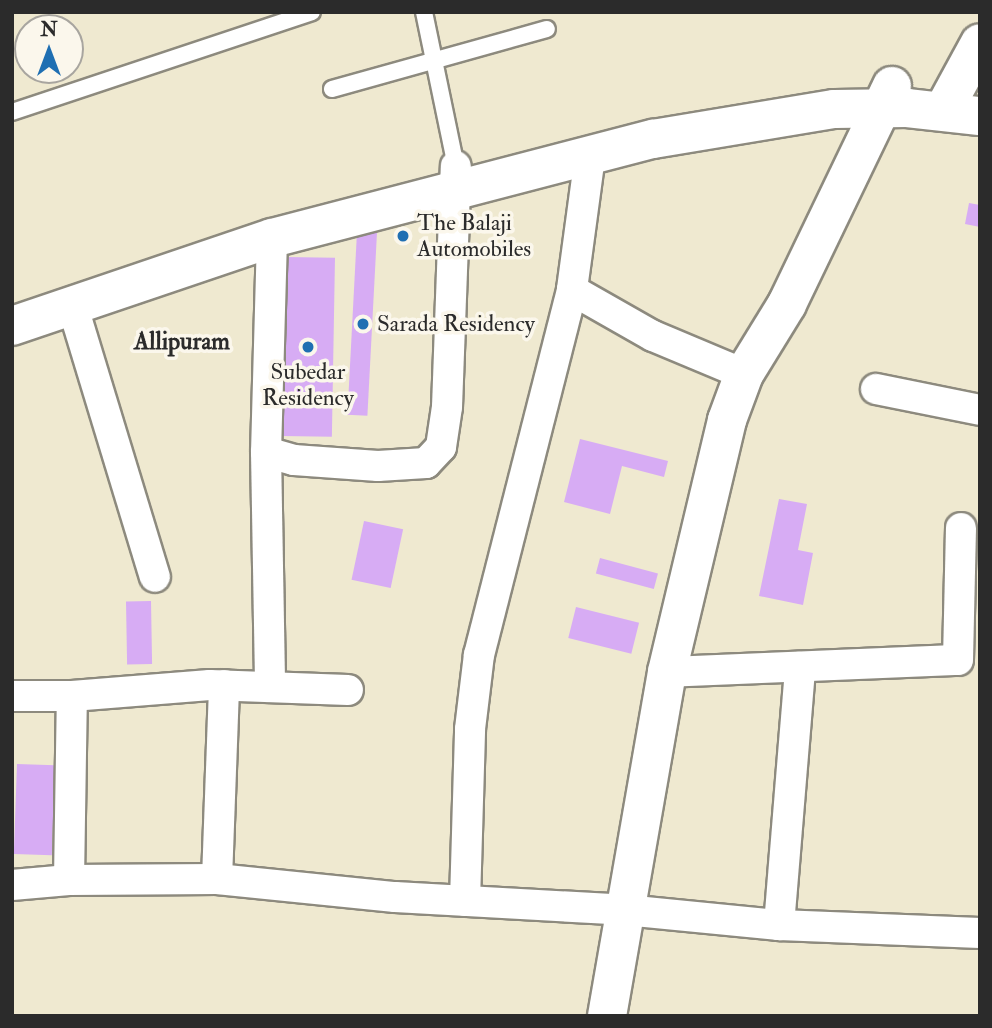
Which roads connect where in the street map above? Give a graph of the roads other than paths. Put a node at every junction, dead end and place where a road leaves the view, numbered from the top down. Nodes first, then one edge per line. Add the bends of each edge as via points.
1 (312, 12) edge
2 (424, 12) edge
3 (547, 29) dead end
4 (980, 43) edge
5 (431, 61) junction
6 (332, 89) dead end
7 (875, 97) junction
8 (969, 104) edge
9 (12, 112) edge
10 (590, 156) junction
11 (456, 178) junction
12 (272, 237) junction
13 (572, 289) junction
14 (12, 299) edge
15 (72, 304) junction
16 (12, 326) edge
17 (744, 374) junction
18 (876, 389) dead end
19 (980, 410) edge
20 (266, 452) junction
21 (961, 528) dead end
22 (155, 577) dead end
23 (800, 667) junction
24 (667, 672) junction
25 (224, 685) junction
26 (270, 687) junction
27 (348, 690) dead end
28 (12, 696) edge
29 (72, 696) junction
30 (217, 879) junction
31 (69, 880) junction
32 (12, 886) edge
33 (465, 901) junction
34 (625, 910) junction
35 (779, 925) junction
36 (980, 933) edge
37 (607, 1016) edge

1 - 9 lane
2 - 5 lane
3 - 5 lane
4 - 8 main road
5 - 6 lane
5 - 11 lane
7 - 8 main road
7 - 10 main road
7 - 11 main road via 705,106
7 - 17 main road via 833,169 831,206 787,304
10 - 11 main road
10 - 13 street
11 - 12 main road
11 - 14 main road via 274,215
11 - 20 street via 452,349 436,457 426,463 378,466 294,460
12 - 15 main road
12 - 20 street
13 - 17 street via 653,336
13 - 33 street via 479,655 470,729
15 - 16 main road
15 - 22 street
17 - 24 main road via 727,420
18 - 19 street
20 - 26 street
21 - 23 street via 958,660
23 - 24 street
23 - 35 street
24 - 34 main road
25 - 26 street
25 - 29 street
25 - 30 street
26 - 27 street
28 - 29 street
29 - 31 street
30 - 31 street
30 - 33 street
31 - 32 street
33 - 34 street
34 - 35 street
34 - 37 main road
35 - 36 street

